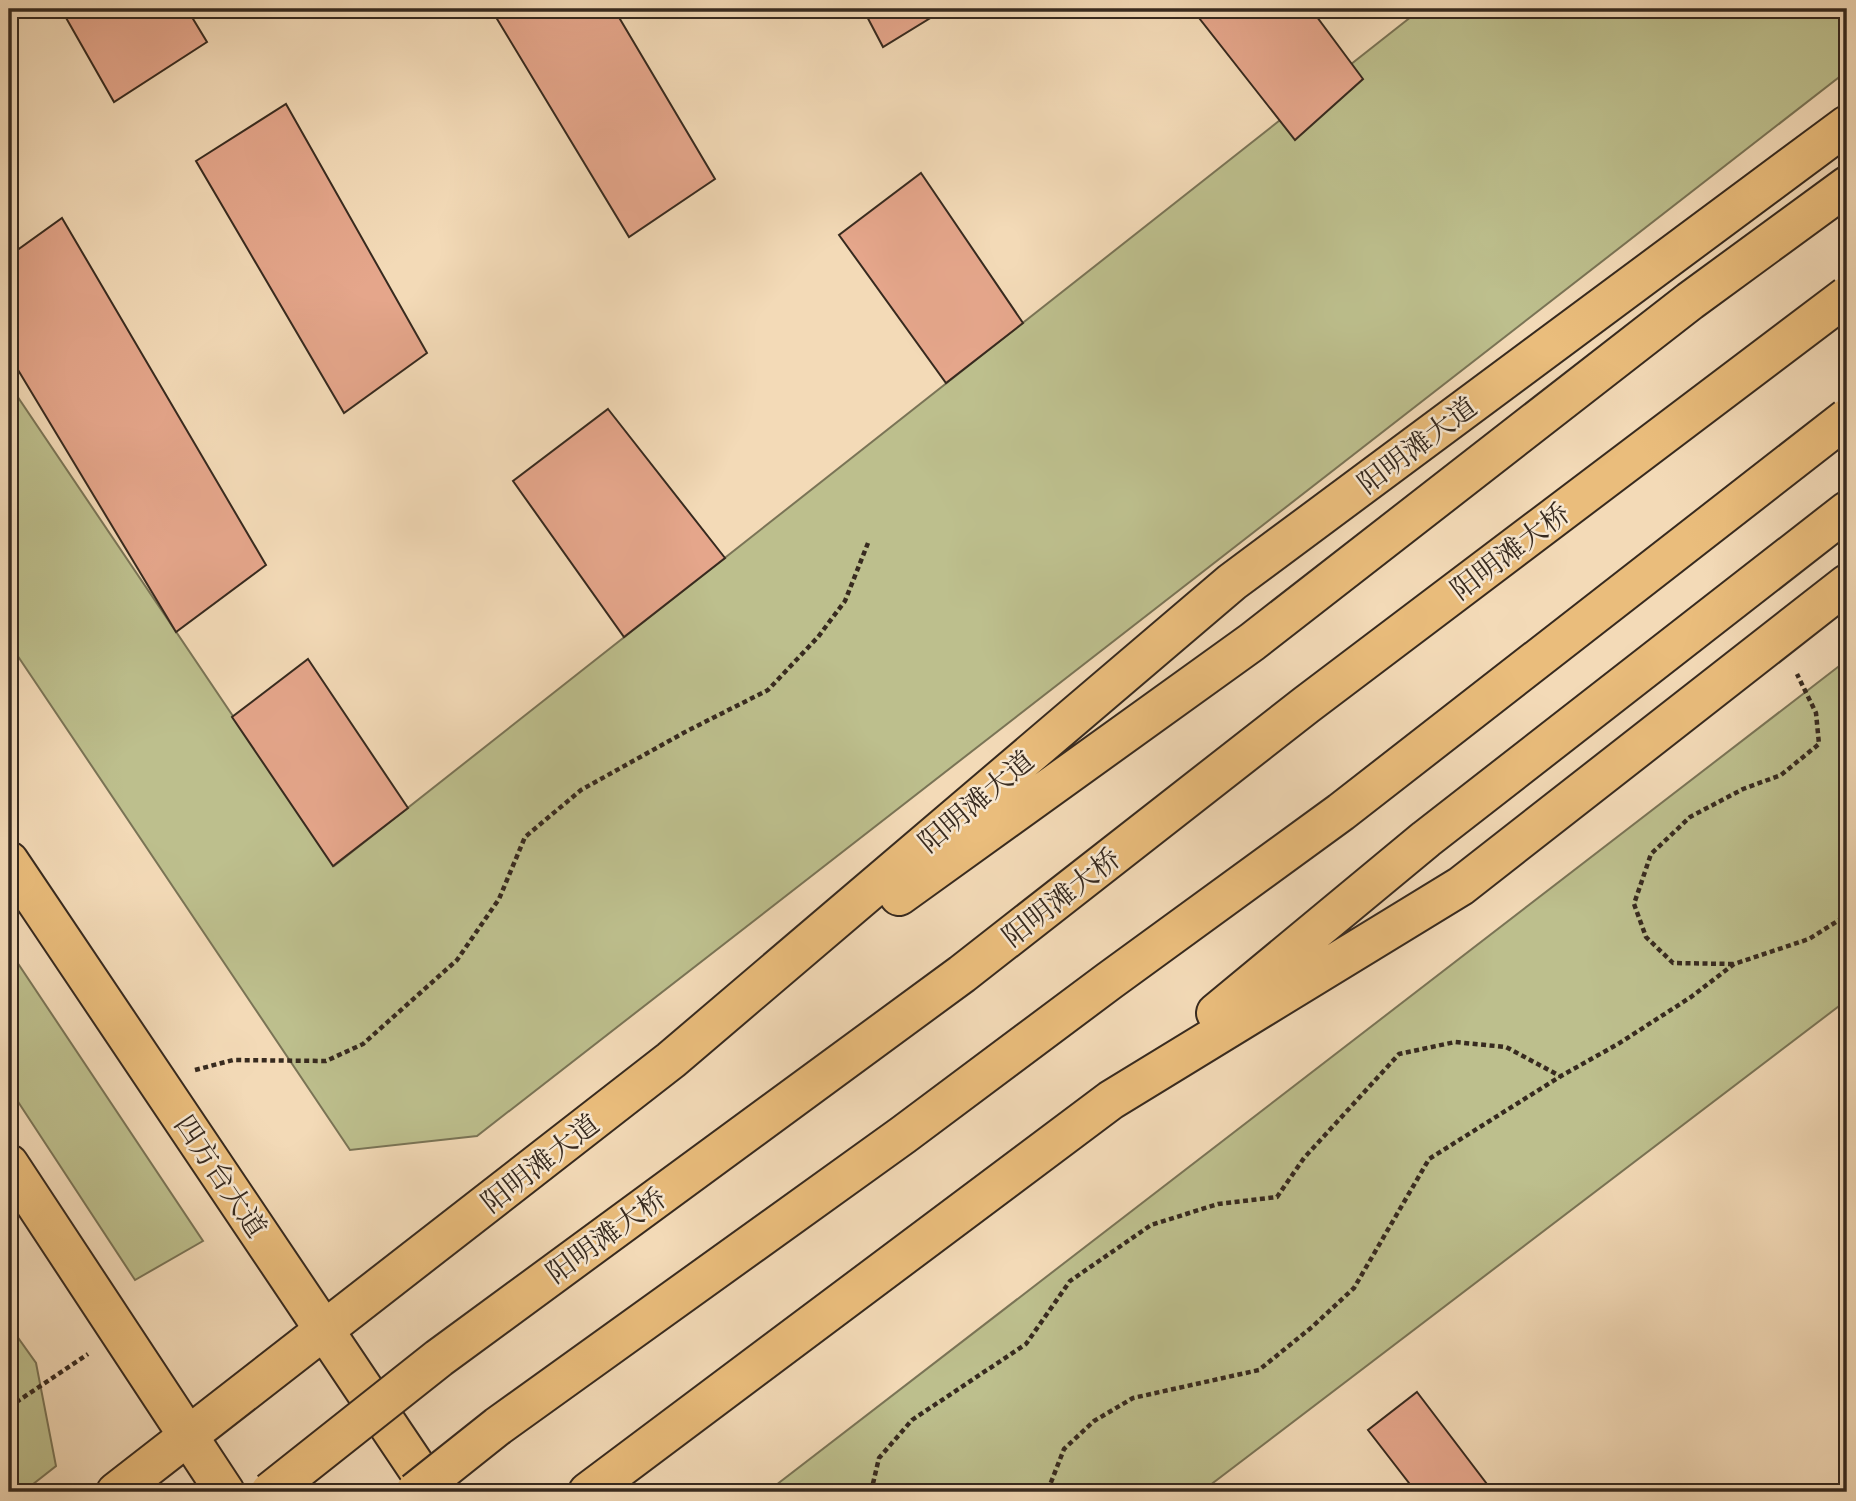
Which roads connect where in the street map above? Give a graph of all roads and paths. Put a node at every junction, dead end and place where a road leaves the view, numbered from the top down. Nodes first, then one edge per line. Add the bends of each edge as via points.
1 (1847, 125) edge
2 (1847, 186) edge
3 (1847, 296) edge
4 (1847, 418) edge
5 (1847, 511) edge
6 (868, 543) dead end
7 (1847, 584) edge
8 (1779, 638) junction
9 (9, 860) edge
10 (1847, 915) edge
11 (1734, 964) junction
12 (671, 1060) junction
13 (1561, 1076) junction
14 (158, 1081) junction
15 (1111, 1100) junction
16 (9, 1164) edge
17 (324, 1331) junction
18 (121, 1333) junction
19 (9, 1407) edge
20 (188, 1435) junction
21 (116, 1492) edge
22 (225, 1492) edge
23 (270, 1492) edge
24 (415, 1492) edge
25 (433, 1492) edge
26 (588, 1492) edge
27 (871, 1492) edge
28 (1039, 1492) edge

1 - 12 main road, 阳明滩大道 via 1232,582
2 - 12 main road via 1690,301 1252,642
3 - 23 main road, 阳明滩大桥, bridge via 1306,705 962,974 439,1358
4 - 24 main road, bridge via 1341,812 498,1426
5 - 15 main road via 1426,839
6 - 14 path via 845,601 768,690 581,790 525,836 499,899 457,960 363,1044 326,1061 233,1060
7 - 8 main road
8 - 11 path via 1816,713 1819,744 1781,775 1689,817 1651,855 1634,904 1646,937 1673,963
8 - 15 main road via 1461,886
9 - 14 main road, 四方台大道
10 - 11 path via 1809,939
11 - 13 path via 1691,997
12 - 17 main road, 阳明滩大道
13 - 27 path via 1506,1047 1455,1042 1399,1054 1304,1158 1277,1197 1218,1204 1151,1225 1070,1281 1026,1343 912,1420 879,1458
13 - 28 path via 1429,1159 1354,1289 1312,1327 1258,1370 1133,1398 1094,1420 1064,1449 1048,1490
14 - 17 main road, 四方台大道
15 - 26 main road
16 - 18 main road
17 - 20 main road, 阳明滩大道
17 - 25 main road, 四方台大道
18 - 19 path
18 - 20 main road
20 - 21 main road, 阳明滩大道
20 - 22 main road

